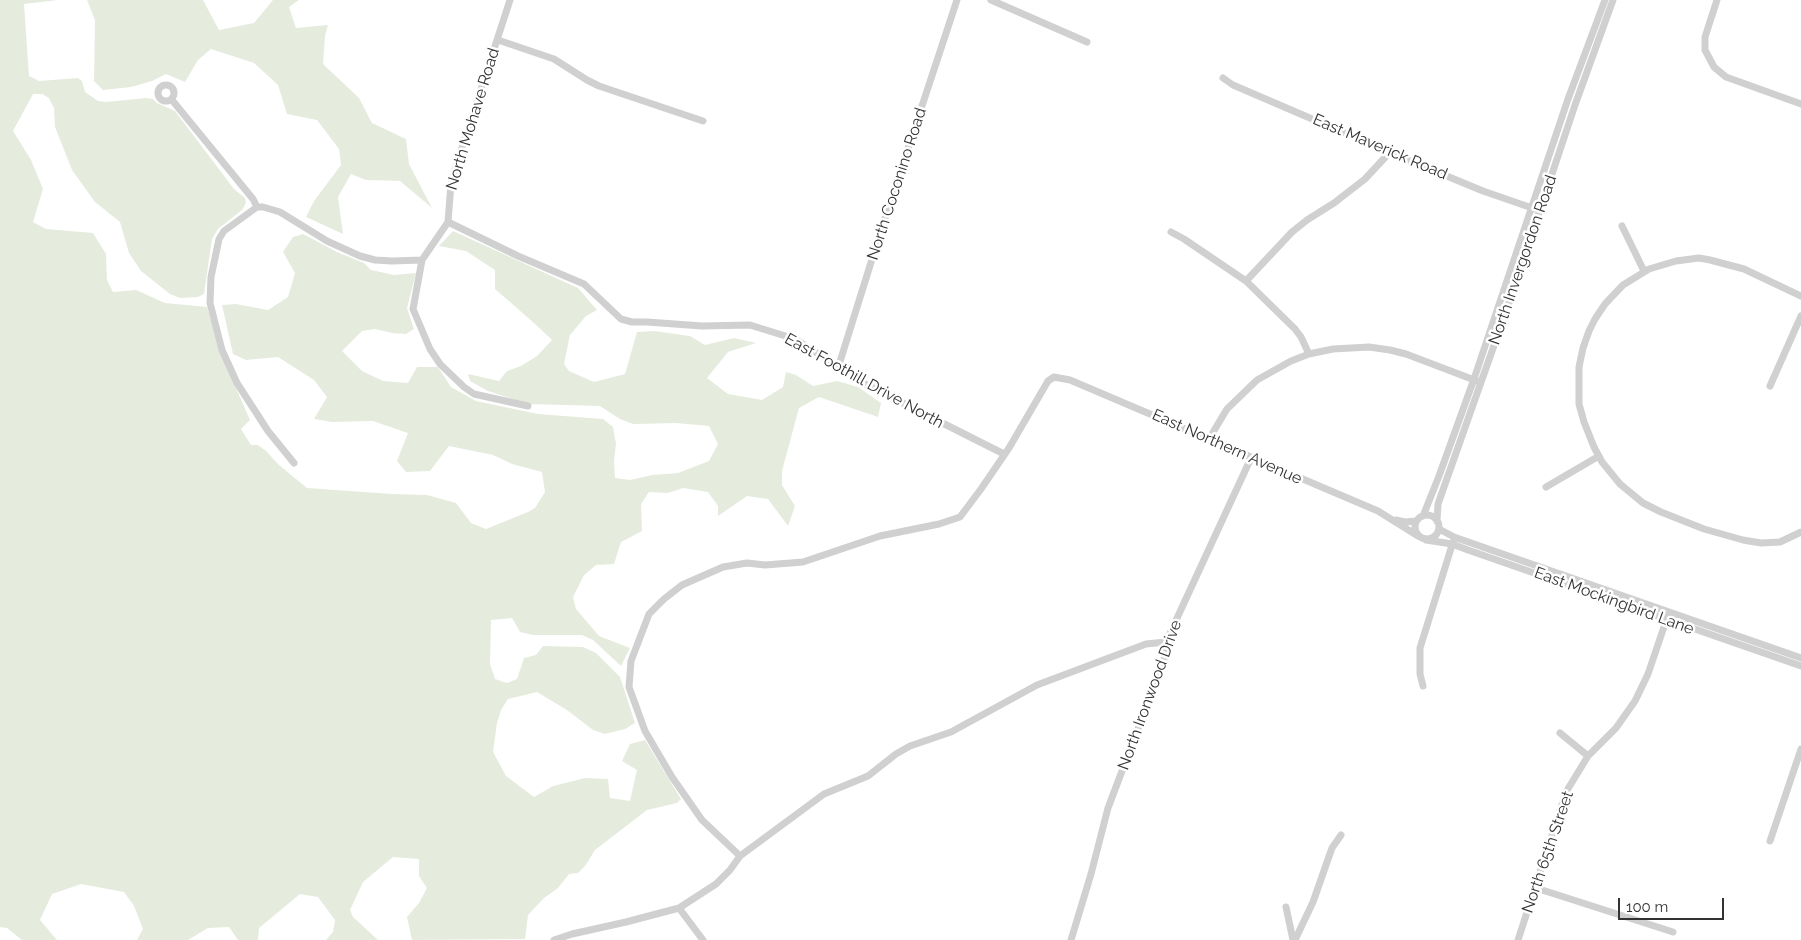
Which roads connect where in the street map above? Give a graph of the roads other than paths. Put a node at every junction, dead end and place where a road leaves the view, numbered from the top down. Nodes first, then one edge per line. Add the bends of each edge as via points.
1 (510, 0) edge
2 (957, 0) edge
3 (991, 0) edge
4 (1605, 0) edge
5 (1614, 0) edge
6 (1717, 0) edge
7 (498, 40) junction
8 (1087, 42) dead end
9 (1222, 78) dead end
10 (172, 100) dead end
11 (1801, 104) edge
12 (703, 121) dead end
13 (1390, 152) junction
14 (257, 207) junction
15 (1536, 210) junction
16 (448, 222) junction
17 (1622, 226) dead end
18 (1171, 232) dead end
19 (422, 260) junction
20 (1644, 271) junction
21 (1246, 282) junction
22 (1801, 296) edge
23 (1801, 316) edge
24 (1309, 354) junction
25 (838, 368) junction
26 (1474, 379) junction
27 (1481, 382) junction
28 (1770, 386) dead end
29 (528, 406) dead end
30 (1209, 439) junction
31 (1004, 454) junction
32 (1599, 456) junction
33 (1251, 458) junction
34 (294, 463) dead end
35 (1546, 487) dead end
36 (1423, 516) junction
37 (1393, 520) junction
38 (1416, 521) junction
39 (1437, 521) junction
40 (1439, 529) junction
41 (1801, 532) edge
42 (1418, 536) junction
43 (1426, 540) junction
44 (1453, 541) junction
45 (1669, 612) junction
46 (1666, 620) junction
47 (1166, 642) junction
48 (1801, 658) edge
49 (1801, 666) edge
50 (1423, 686) dead end
51 (1560, 733) dead end
52 (1801, 749) edge
53 (1588, 756) junction
54 (1341, 835) dead end
55 (1770, 842) dead end
56 (740, 856) junction
57 (1536, 888) junction
58 (1286, 907) dead end
59 (679, 908) junction
60 (1673, 932) dead end
61 (554, 940) edge
62 (703, 940) edge
63 (1071, 940) edge
64 (1294, 940) edge
65 (1518, 940) edge

1 - 7 street, North Mohave Road
2 - 25 street, North Coconino Road
3 - 8 street
4 - 15 street, North Invergordon Road via 1568,99
5 - 15 street, North Invergordon Road
6 - 11 street via 1705,37 1705,50 1714,67 1726,77
7 - 12 street via 554,59 599,86
7 - 16 street, North Mohave Road via 451,183
9 - 13 street, East Maverick Road
10 - 14 street
13 - 15 street, East Maverick Road
13 - 21 street via 1365,179 1292,232
14 - 19 street via 280,212 327,241 360,256 375,260
14 - 34 street via 224,231 219,239 211,277 210,303 222,350 237,383 268,432
15 - 26 street, North Invergordon Road
15 - 27 street, North Invergordon Road
16 - 19 street, North Mohave Road
16 - 25 street, East Foothill Drive North via 584,284 621,318 632,322 702,326 750,325 795,339
17 - 20 street
18 - 21 street
19 - 29 street, North Mohave Road via 412,309 440,364 474,394
20 - 22 street via 1699,258 1744,269
20 - 32 street via 1623,285 1605,304 1583,348 1579,367 1579,404
21 - 24 street via 1295,329
23 - 28 street
24 - 26 street via 1351,347 1380,348
24 - 30 street via 1257,380 1227,410
25 - 31 street, East Foothill Drive North
26 - 27 street
26 - 36 street, North Invergordon Road
27 - 39 street, North Invergordon Road via 1438,504
30 - 31 street, East Northern Avenue via 1070,380 1054,377 1048,381
30 - 33 street, East Northern Avenue
31 - 56 street via 960,517 880,536 803,562 746,563 723,567 682,585 649,614 632,661 628,687 645,731 672,777 702,820
32 - 35 street
32 - 41 street via 1620,484 1644,503 1704,529 1761,543 1780,542
33 - 37 street, East Northern Avenue
33 - 47 street, North Ironwood Drive
36 - 38 street
36 - 39 street
37 - 38 street, East Northern Avenue
37 - 42 street, East Northern Avenue
38 - 42 street via 1414,529
39 - 40 street, North Invergordon Road
40 - 43 street via 1433,538
40 - 44 street, East Mockingbird Lane
42 - 43 street
43 - 44 street, East Mockingbird Lane
44 - 45 street, East Mockingbird Lane
44 - 46 street, East Mockingbird Lane
44 - 50 street via 1420,648
45 - 46 street, North 65th Street
45 - 48 street, East Mockingbird Lane
46 - 49 street, East Mockingbird Lane
46 - 53 street, North 65th Street via 1635,701 1616,728
47 - 56 street via 1146,644 1037,685 951,732 910,746 868,776 824,794
47 - 63 street, North Ironwood Drive via 1164,660 1108,808
51 - 53 street
52 - 55 street
53 - 57 street, North 65th Street via 1566,792
54 - 64 street via 1332,848
56 - 59 street via 716,884
57 - 60 street
57 - 65 street, North 65th Street
58 - 64 street
59 - 61 street
59 - 62 street

